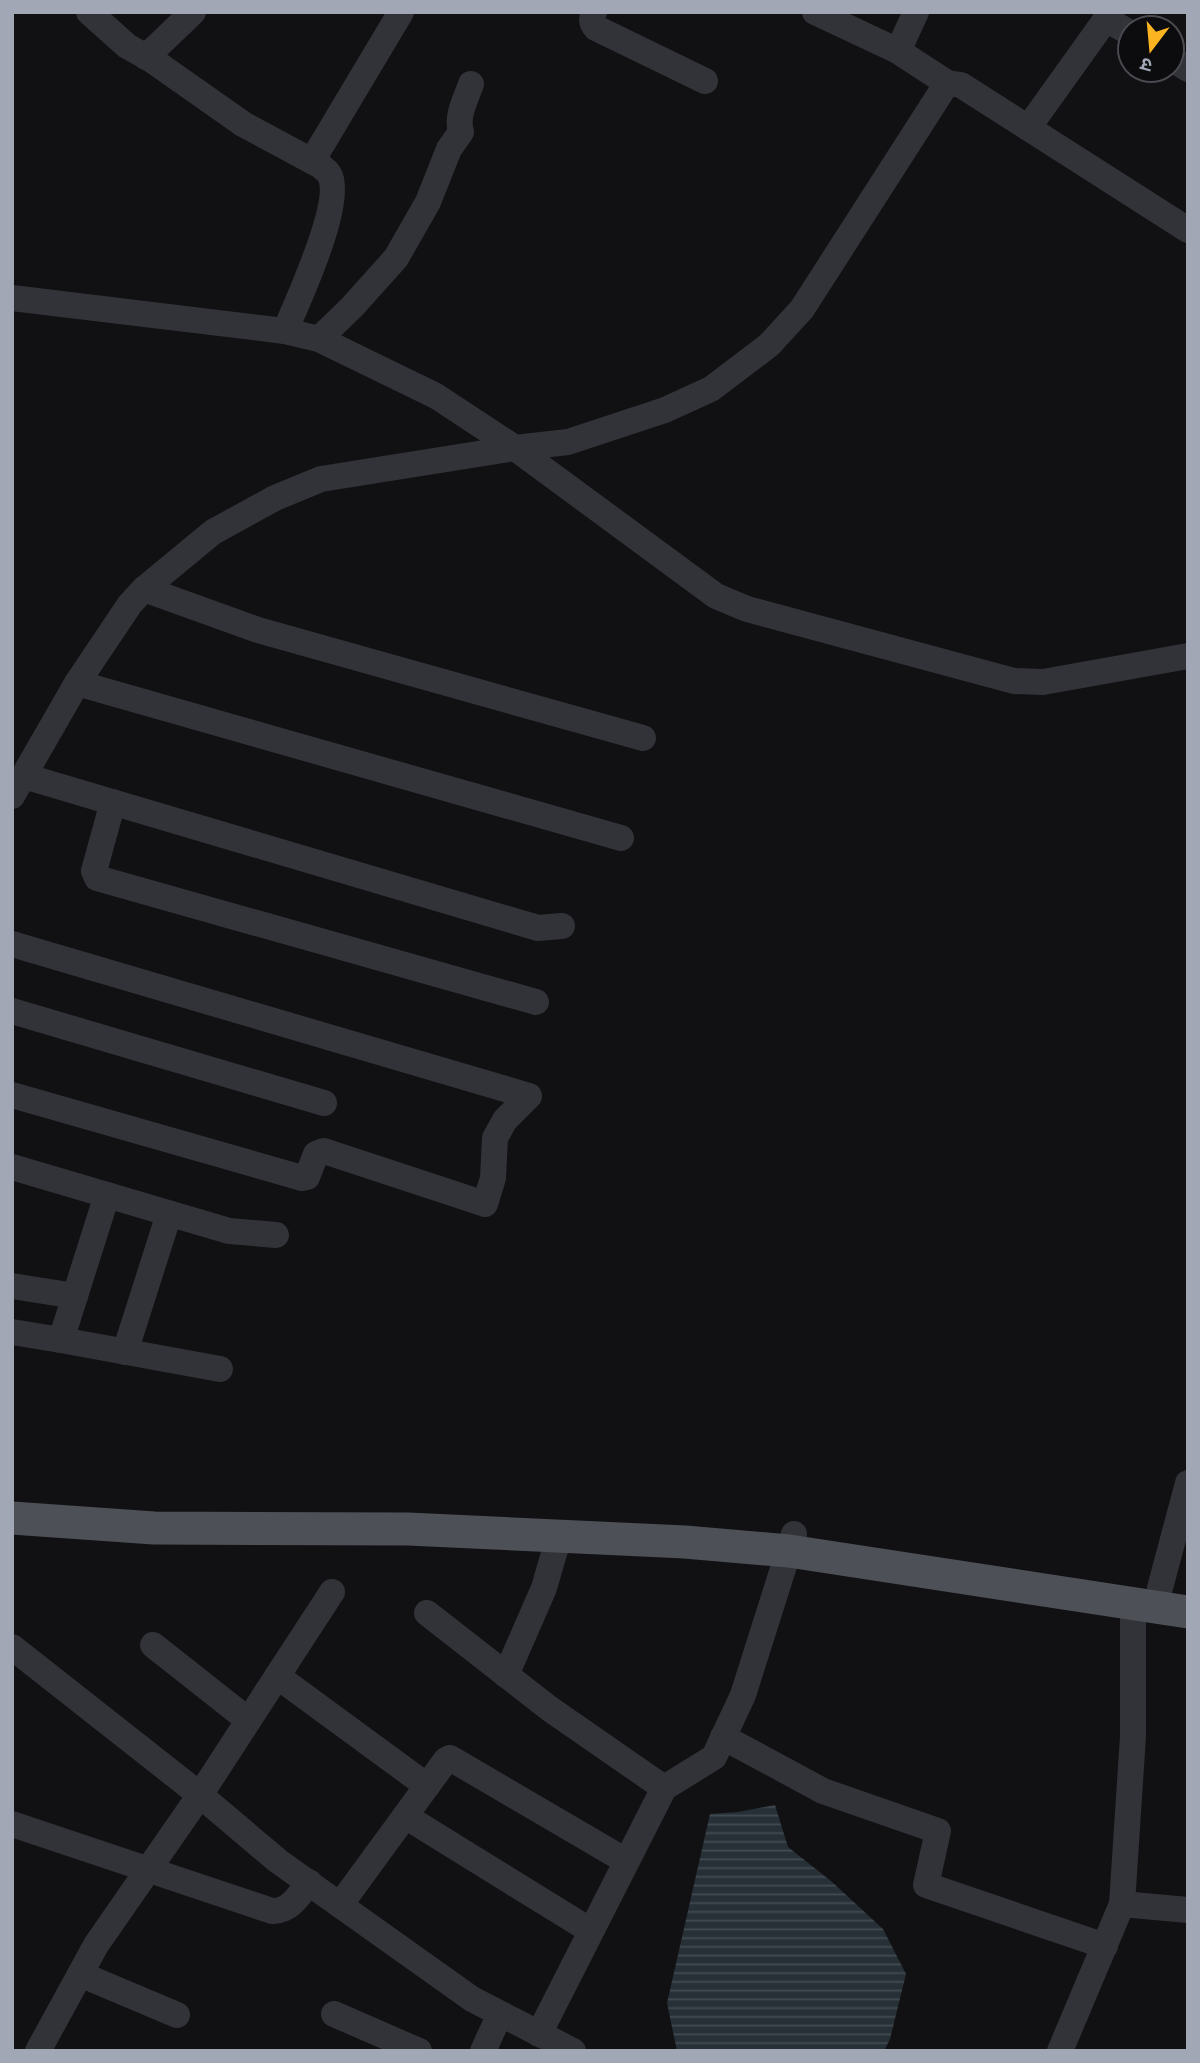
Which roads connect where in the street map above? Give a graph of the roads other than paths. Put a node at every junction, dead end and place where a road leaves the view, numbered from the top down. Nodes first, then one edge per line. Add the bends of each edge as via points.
1 (89, 12) edge
2 (193, 12) edge
3 (401, 12) edge
4 (594, 12) edge
5 (815, 12) edge
6 (916, 12) edge
7 (1109, 15) edge
8 (898, 51) junction
9 (146, 57) junction
10 (705, 81) dead end
11 (947, 83) junction
12 (471, 84) dead end
13 (1028, 128) junction
14 (312, 161) junction
15 (1188, 230) edge
16 (12, 298) edge
17 (285, 331) junction
18 (319, 339) junction
19 (516, 448) junction
20 (144, 589) junction
21 (1188, 656) edge
22 (77, 682) junction
23 (643, 738) dead end
24 (18, 786) edge
25 (113, 802) junction
26 (621, 838) dead end
27 (562, 926) dead end
28 (12, 944) edge
29 (536, 1002) dead end
30 (12, 1011) edge
31 (12, 1095) edge
32 (324, 1103) dead end
33 (12, 1167) edge
34 (107, 1195) junction
35 (169, 1214) junction
36 (276, 1235) dead end
37 (12, 1286) edge
38 (75, 1296) junction
39 (12, 1332) edge
40 (61, 1340) junction
41 (125, 1352) junction
42 (220, 1369) dead end
43 (1188, 1483) edge
44 (12, 1501) edge
45 (12, 1518) edge
46 (559, 1536) junction
47 (792, 1543) junction
48 (332, 1592) dead end
49 (1160, 1595) edge
50 (1188, 1612) edge
51 (427, 1613) dead end
52 (153, 1645) dead end
53 (12, 1647) edge
54 (506, 1675) junction
55 (277, 1676) junction
56 (247, 1720) junction
57 (723, 1737) junction
58 (427, 1786) junction
59 (663, 1788) junction
60 (200, 1795) junction
61 (405, 1816) junction
62 (12, 1824) edge
63 (626, 1861) junction
64 (148, 1868) junction
65 (309, 1882) junction
66 (1122, 1904) junction
67 (340, 1905) junction
68 (1188, 1910) edge
69 (591, 1931) junction
70 (1105, 1946) junction
71 (80, 1974) junction
72 (334, 2014) dead end
73 (500, 2014) junction
74 (177, 2015) dead end
75 (539, 2034) junction
76 (38, 2051) edge
77 (419, 2051) edge
78 (483, 2051) edge
79 (573, 2051) edge
80 (1060, 2051) edge

1 - 9 street
2 - 9 street
3 - 14 street
4 - 10 street via 596,28
5 - 8 street
6 - 8 street
7 - 13 street
8 - 11 street
9 - 14 street via 243,124
11 - 13 street via 961,85
11 - 19 street via 802,309 769,345 711,389 665,410 568,442
12 - 18 street via 460,117 461,132 408,239 390,267
13 - 15 street
14 - 17 street via 329,174 331,201 316,255
16 - 17 street
17 - 18 street
18 - 19 street via 436,396
19 - 20 street via 321,479 213,532
19 - 21 street via 710,592 737,606 1025,683
20 - 22 street
20 - 23 street via 258,631
22 - 24 street
22 - 26 street
24 - 25 street
25 - 27 street via 538,928
25 - 29 street via 94,871 97,878
28 - 31 street via 529,1096 505,1120 495,1138 493,1178 485,1204 324,1151 316,1154 307,1177 302,1178
30 - 32 street
33 - 34 street
34 - 35 street
34 - 38 street
35 - 36 street via 229,1231
35 - 41 street
37 - 38 street
38 - 40 street
39 - 40 street
40 - 41 street
41 - 42 street
43 - 49 street
44 - 47 main road via 675,1523
45 - 46 main road via 154,1528 408,1529
46 - 47 main road
46 - 54 street via 544,1588
47 - 49 main road
47 - 57 street via 743,1695
48 - 55 street
49 - 50 main road
49 - 66 street via 1133,1736
51 - 54 street
52 - 56 street
53 - 60 street
54 - 59 street
55 - 56 street
55 - 58 street
56 - 60 street
57 - 59 street via 714,1757
57 - 70 street via 823,1791 938,1830 926,1885
58 - 61 street
58 - 63 street via 446,1760 453,1758
59 - 63 street
60 - 64 street
60 - 65 street
61 - 67 street
61 - 69 street
62 - 64 street
63 - 69 street
64 - 65 street via 279,1912
64 - 71 street
65 - 67 street
66 - 68 street
66 - 70 street
67 - 73 street
69 - 75 street
70 - 80 street
71 - 74 street
71 - 76 street
72 - 77 street
73 - 75 street
73 - 78 street
75 - 79 street

